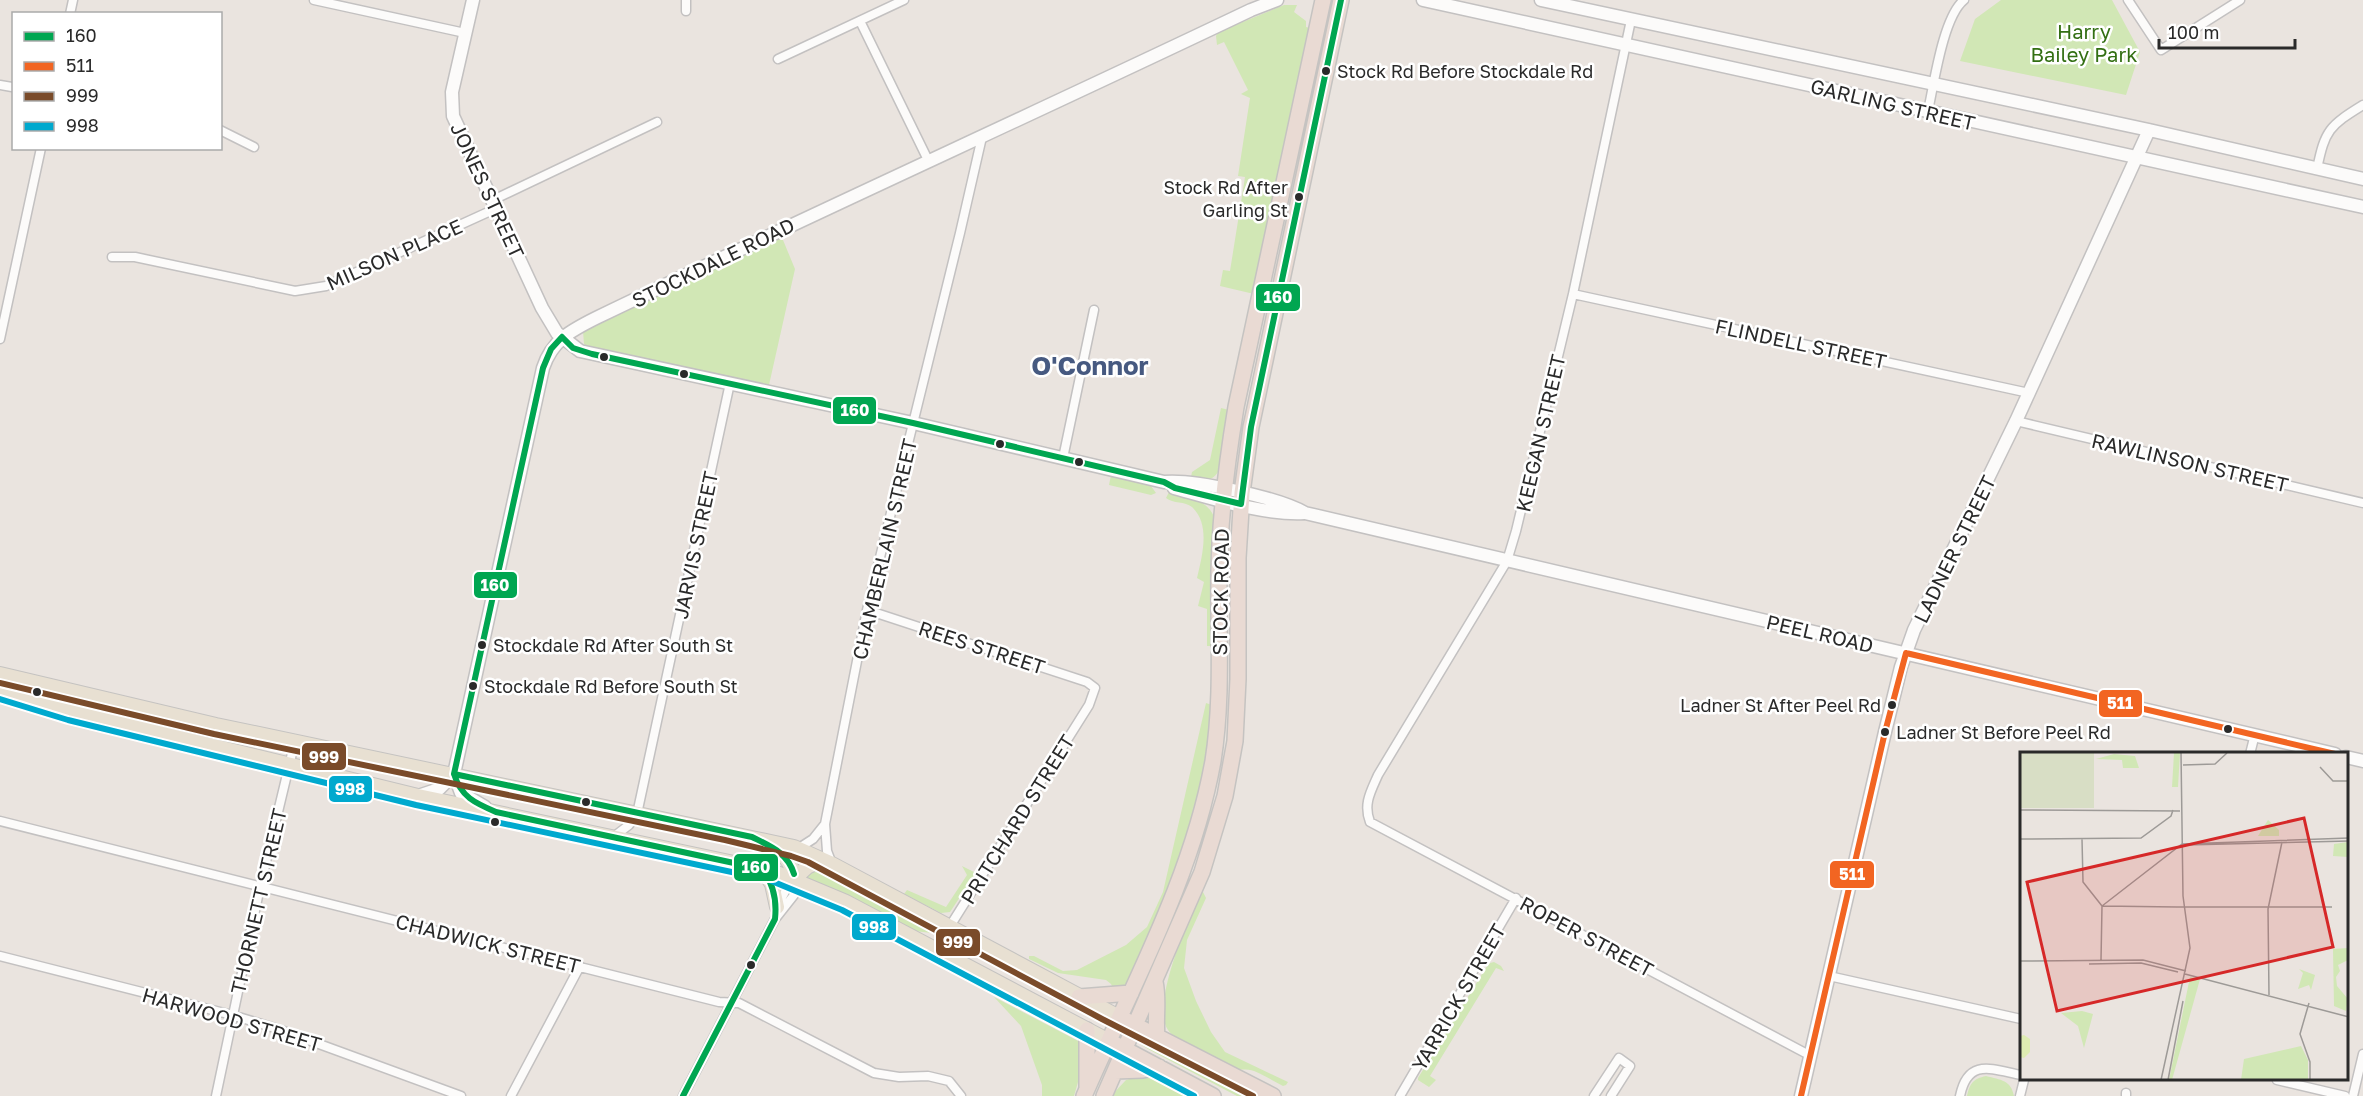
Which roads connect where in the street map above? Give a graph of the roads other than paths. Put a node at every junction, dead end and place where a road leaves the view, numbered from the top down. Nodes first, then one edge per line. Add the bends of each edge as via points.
1 (314, 0) edge
2 (472, 0) edge
3 (686, 0) edge
4 (904, 0) edge
5 (1277, 0) edge
6 (1323, 0) edge
7 (1341, 0) edge
8 (1423, 0) edge
9 (1541, 0) edge
10 (2128, 0) edge
11 (2240, 0) edge
12 (1959, 2) edge
13 (686, 11) dead end
14 (1631, 20) junction
15 (860, 21) junction
16 (465, 33) junction
17 (1626, 44) junction
18 (778, 59) dead end
19 (0, 85) edge
20 (1934, 85) junction
21 (12, 87) edge
22 (2363, 105) edge
23 (1928, 111) junction
24 (657, 122) dead end
25 (2149, 130) junction
26 (222, 131) edge
27 (982, 137) junction
28 (254, 147) dead end
29 (41, 150) edge
30 (2137, 159) junction
31 (928, 160) junction
32 (2317, 169) junction
33 (2363, 179) edge
34 (495, 204) junction
35 (2363, 207) edge
36 (112, 257) dead end
37 (1573, 294) junction
38 (1094, 310) dead end
39 (562, 337) junction
40 (0, 339) edge
41 (730, 383) junction
42 (2029, 393) junction
43 (2016, 421) junction
44 (913, 423) junction
45 (1063, 458) junction
46 (1224, 495) junction
47 (1241, 499) junction
48 (2363, 503) edge
49 (1507, 561) junction
50 (867, 610) junction
51 (1906, 653) junction
52 (0, 674) edge
53 (1095, 688) joint
54 (0, 690) edge
55 (126, 704) junction
56 (216, 725) junction
57 (147, 730) junction
58 (2255, 734) junction
59 (295, 741) junction
60 (212, 746) junction
61 (2250, 752) edge
62 (2327, 752) edge
63 (2348, 757) edge
64 (2363, 761) edge
65 (289, 764) junction
66 (454, 774) junction
67 (418, 796) junction
68 (496, 812) junction
69 (1367, 813) joint
70 (637, 814) junction
71 (0, 821) edge
72 (825, 824) junction
73 (752, 837) junction
74 (612, 838) junction
75 (799, 848) junction
76 (827, 862) junction
77 (762, 868) junction
78 (794, 879) junction
79 (260, 887) junction
80 (1516, 898) junction
81 (776, 913) junction
82 (949, 926) junction
83 (935, 950) junction
84 (0, 956) edge
85 (580, 966) junction
86 (1829, 976) junction
87 (1155, 982) junction
88 (1131, 993) junction
89 (1079, 997) junction
90 (731, 1004) junction
91 (232, 1015) junction
92 (1119, 1017) junction
93 (2020, 1019) edge
94 (1136, 1025) junction
95 (1087, 1030) junction
96 (1157, 1036) junction
97 (1109, 1041) junction
98 (1125, 1049) junction
99 (2363, 1054) edge
100 (1811, 1056) junction
101 (1159, 1067) junction
102 (1115, 1071) junction
103 (2020, 1076) edge
104 (2024, 1081) edge
105 (2281, 1081) edge
106 (1086, 1093) edge
107 (961, 1094) edge
108 (216, 1096) edge
109 (461, 1096) edge
110 (511, 1096) edge
111 (684, 1096) edge
112 (1104, 1096) edge
113 (1214, 1096) edge
114 (1273, 1096) edge
115 (1400, 1096) edge
116 (1594, 1096) edge
117 (1611, 1096) edge
118 (1801, 1096) edge
119 (1960, 1096) edge
120 (2020, 1096) edge
121 (2345, 1096) edge
122 (2353, 1096) edge

1 - 16 street
2 - 16 street, JONES STREET
3 - 13 street
4 - 15 street
5 - 27 street, STOCKDALE ROAD
6 - 46 highway, STOCK ROAD via 1236,407
7 - 47 highway, STOCK ROAD via 1253,416
8 - 17 street, GARLING STREET
9 - 14 street, GARLING STREET
10 - 11 street via 2161,50
12 - 20 street via 1947,27
14 - 17 street, KEEGAN STREET
14 - 20 street, GARLING STREET
15 - 18 street
15 - 31 street
16 - 34 street, JONES STREET via 452,92 453,116
17 - 23 street, GARLING STREET
17 - 37 street, KEEGAN STREET
19 - 21 street
20 - 23 street
20 - 25 street, GARLING STREET
22 - 32 street via 2336,122 2326,134
23 - 30 street, GARLING STREET
24 - 34 street, MILSON PLACE
25 - 30 street, LADNER STREET
25 - 32 street, GARLING STREET
26 - 28 street
27 - 31 street, STOCKDALE ROAD
27 - 44 street, CHAMBERLAIN STREET
29 - 40 street
30 - 35 street, GARLING STREET
30 - 42 street, LADNER STREET
31 - 39 street, STOCKDALE ROAD
32 - 33 street, GARLING STREET
34 - 36 street, MILSON PLACE via 326,286 295,291 135,257
34 - 39 street, JONES STREET via 542,308
37 - 42 street, FLINDELL STREET
37 - 49 street, KEEGAN STREET
38 - 45 street
39 - 41 street, PEEL ROAD via 580,351
39 - 66 street, STOCKDALE ROAD via 551,349 543,368
41 - 44 street, PEEL ROAD
41 - 70 street, JARVIS STREET
42 - 43 street, LADNER STREET
43 - 48 street, RAWLINSON STREET
43 - 51 street, LADNER STREET
44 - 45 street, PEEL ROAD
44 - 50 street, CHAMBERLAIN STREET
45 - 46 street, PEEL ROAD via 1175,488
46 - 47 street, PEEL ROAD
46 - 88 highway, STOCK ROAD via 1219,552 1218,710 1208,787 1188,857
47 - 49 street, PEEL ROAD via 1290,514 1305,513
47 - 87 highway, STOCK ROAD via 1237,712 1231,768 1211,849
49 - 51 street, PEEL ROAD
49 - 69 street, KEEGAN STREET via 1378,775 1366,803
50 - 53 street, REES STREET via 1087,682
50 - 72 street, CHAMBERLAIN STREET
51 - 58 street, PEEL ROAD
51 - 86 street, LADNER STREET
52 - 55 main road
53 - 82 street, PRITCHARD STREET via 1089,705
54 - 57 main road
55 - 56 main road
55 - 57 main road
56 - 59 main road
56 - 60 main road
57 - 60 main road
58 - 61 street
58 - 62 street, PEEL ROAD
59 - 65 street, THORNETT STREET
59 - 66 main road
60 - 65 main road
63 - 64 street
65 - 67 main road
65 - 79 street, THORNETT STREET
66 - 67 street via 440,789
66 - 68 street via 465,797
66 - 70 main road
67 - 68 main road
68 - 74 main road
69 - 80 street, ROPER STREET via 1370,822
70 - 73 main road
70 - 74 street
71 - 79 street, CHADWICK STREET
72 - 75 street
72 - 76 street, CHAMBERLAIN STREET
73 - 75 main road
73 - 78 main road via 782,853 793,867
74 - 77 main road
75 - 76 main road
76 - 78 main road via 807,867
76 - 82 main road
77 - 78 main road
77 - 81 main road via 772,884
78 - 81 street
78 - 83 main road
79 - 85 street, CHADWICK STREET
79 - 91 street, THORNETT STREET
80 - 100 street, ROPER STREET
80 - 115 street, YARRICK STREET
81 - 90 street
82 - 83 street, PRITCHARD STREET
82 - 89 main road
83 - 95 main road
84 - 91 street, HARWOOD STREET
85 - 90 street, CHADWICK STREET
85 - 110 street
86 - 93 street
86 - 100 street, LADNER STREET
87 - 94 highway, STOCK ROAD
87 - 96 highway
88 - 89 highway
88 - 92 highway, STOCK ROAD
89 - 92 main road
90 - 107 street, CHADWICK STREET via 739,1003 874,1073 939,1078 949,1081
90 - 111 street
91 - 108 street, THORNETT STREET
91 - 109 street, HARWOOD STREET
92 - 94 highway
92 - 97 highway, STOCK ROAD
94 - 96 highway
94 - 98 highway, STOCK ROAD
95 - 97 main road
95 - 106 highway
96 - 114 highway
97 - 98 highway
97 - 106 highway, STOCK ROAD
98 - 101 highway
98 - 102 highway, STOCK ROAD
99 - 122 street
100 - 118 street, LADNER STREET
101 - 102 highway
101 - 113 highway
102 - 112 highway, STOCK ROAD
103 - 119 street via 1986,1068 1972,1071 1963,1082
104 - 120 street
105 - 121 street
116 - 117 street via 1619,1058 1630,1066

